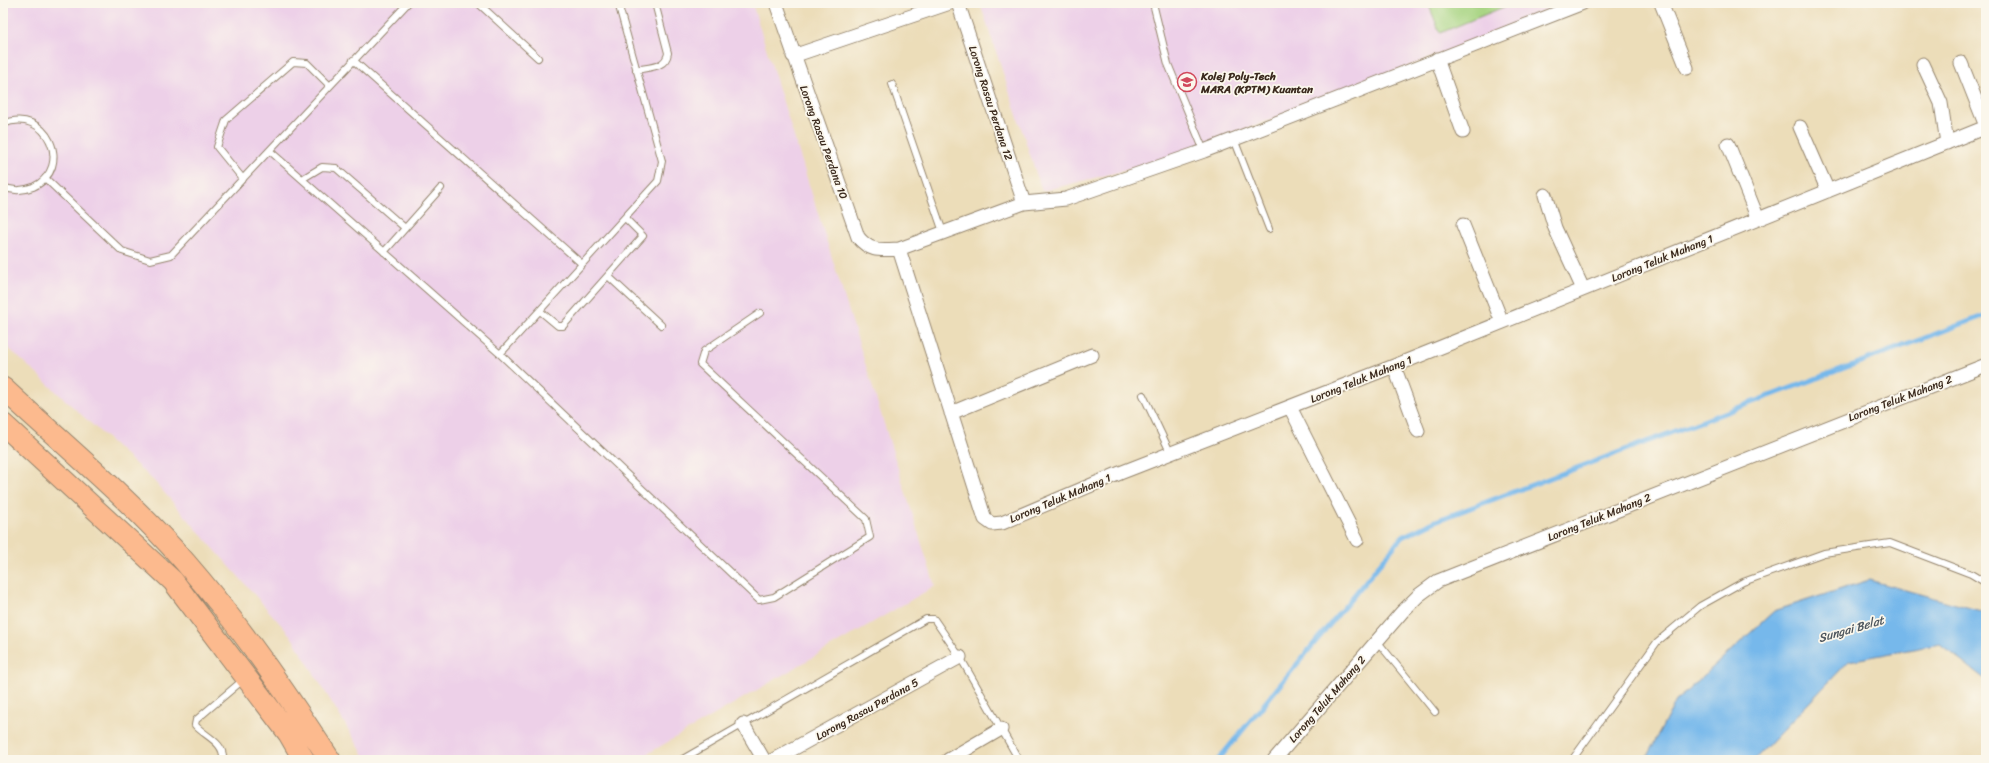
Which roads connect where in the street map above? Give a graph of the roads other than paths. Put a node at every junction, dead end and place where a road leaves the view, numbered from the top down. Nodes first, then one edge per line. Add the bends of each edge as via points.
1 (408, 3) edge
2 (478, 3) edge
3 (618, 3) edge
4 (655, 3) edge
5 (776, 3) edge
6 (950, 3) edge
7 (958, 3) edge
8 (1152, 3) edge
9 (1583, 3) edge
10 (1661, 3) edge
11 (793, 56) junction
12 (538, 58) dead end
13 (1437, 59) junction
14 (353, 60) junction
15 (1922, 64) dead end
16 (1961, 64) dead end
17 (1687, 68) dead end
18 (636, 70) junction
19 (892, 84) dead end
20 (330, 86) junction
21 (3, 124) edge
22 (1986, 126) edge
23 (1800, 127) dead end
24 (1463, 132) dead end
25 (1234, 139) junction
26 (1947, 142) junction
27 (1728, 144) dead end
28 (270, 151) junction
29 (1204, 151) junction
30 (45, 178) junction
31 (243, 179) junction
32 (302, 179) junction
33 (441, 188) dead end
34 (4, 189) edge
35 (1828, 191) junction
36 (1545, 196) dead end
37 (1024, 202) junction
38 (625, 218) junction
39 (1758, 219) junction
40 (1463, 225) dead end
41 (405, 228) junction
42 (1269, 229) dead end
43 (943, 232) junction
44 (898, 249) junction
45 (384, 252) junction
46 (582, 264) junction
47 (608, 276) junction
48 (1583, 289) junction
49 (540, 311) junction
50 (760, 313) dead end
51 (1502, 322) junction
52 (661, 325) dead end
53 (500, 354) junction
54 (1092, 355) dead end
55 (1986, 364) edge
56 (1394, 366) junction
57 (3, 388) edge
58 (1143, 394) dead end
59 (1290, 407) junction
60 (951, 412) junction
61 (3, 424) edge
62 (1418, 430) dead end
63 (1171, 454) junction
64 (1357, 540) dead end
65 (1986, 583) edge
66 (1377, 641) junction
67 (960, 657) junction
68 (246, 677) junction
69 (1435, 712) dead end
70 (743, 724) junction
71 (1001, 729) junction
72 (223, 760) edge
73 (304, 760) edge
74 (330, 760) edge
75 (681, 760) edge
76 (764, 760) edge
77 (773, 760) edge
78 (948, 760) edge
79 (1019, 760) edge
80 (1274, 760) edge
81 (1572, 760) edge

1 - 14 lane
2 - 12 lane
3 - 18 lane
4 - 18 lane via 668,53 667,59 662,65
5 - 11 street, Lorong Rasau Perdana 10
6 - 11 street
7 - 37 street, Lorong Rasau Perdana 12
8 - 29 lane via 1168,64
9 - 13 street
10 - 17 street
11 - 44 street, Lorong Rasau Perdana 10 via 858,237 865,246 878,250
13 - 24 street
13 - 25 street
14 - 20 lane
14 - 46 lane
15 - 26 street via 1941,103
16 - 22 street
18 - 38 lane via 662,161 658,181
19 - 43 lane
20 - 28 lane
20 - 31 lane via 307,64 293,62 226,120 217,147
21 - 30 lane via 20,120 41,128 48,136 53,158
22 - 26 street, Lorong Teluk Mahang 1
23 - 35 street
25 - 29 street
25 - 42 lane
26 - 35 street, Lorong Teluk Mahang 1
27 - 39 street
28 - 31 lane
28 - 32 lane
29 - 37 street via 1066,199
30 - 31 lane via 122,251 150,260 171,255
30 - 34 lane via 27,189
32 - 41 lane via 322,167 336,168
32 - 45 lane
33 - 41 lane
35 - 39 street, Lorong Teluk Mahang 1
36 - 48 street
37 - 43 street
38 - 46 lane
38 - 47 lane via 643,236
39 - 48 street, Lorong Teluk Mahang 1
40 - 51 street
41 - 45 lane
43 - 44 street
44 - 60 street, Lorong Teluk Mahang 1
45 - 53 lane
46 - 49 lane
47 - 49 lane via 563,326 558,326
47 - 52 lane
48 - 51 street, Lorong Teluk Mahang 1
49 - 53 lane
50 - 53 lane via 704,351 700,364 866,519 870,537 774,597 759,600
51 - 56 street, Lorong Teluk Mahang 1
54 - 60 street
55 - 66 street, Lorong Teluk Mahang 2 via 1438,581 1419,595
56 - 59 street, Lorong Teluk Mahang 1
56 - 62 street
57 - 74 highway via 118,494 184,561 232,617
58 - 63 lane
59 - 63 street, Lorong Teluk Mahang 1
59 - 64 street
60 - 63 street, Lorong Teluk Mahang 1 via 985,519 992,524 1002,523
61 - 68 highway via 173,581
65 - 81 lane via 1971,574 1890,543 1824,553 1743,582 1700,606 1657,642
66 - 69 lane
66 - 80 street, Lorong Teluk Mahang 2
67 - 70 lane via 934,619 926,619
67 - 71 lane
67 - 77 street, Lorong Rasau Perdana 5
68 - 72 lane via 199,716 195,725 213,739 221,750
68 - 73 highway via 289,734
70 - 75 lane
70 - 76 street
71 - 78 street
71 - 79 lane

